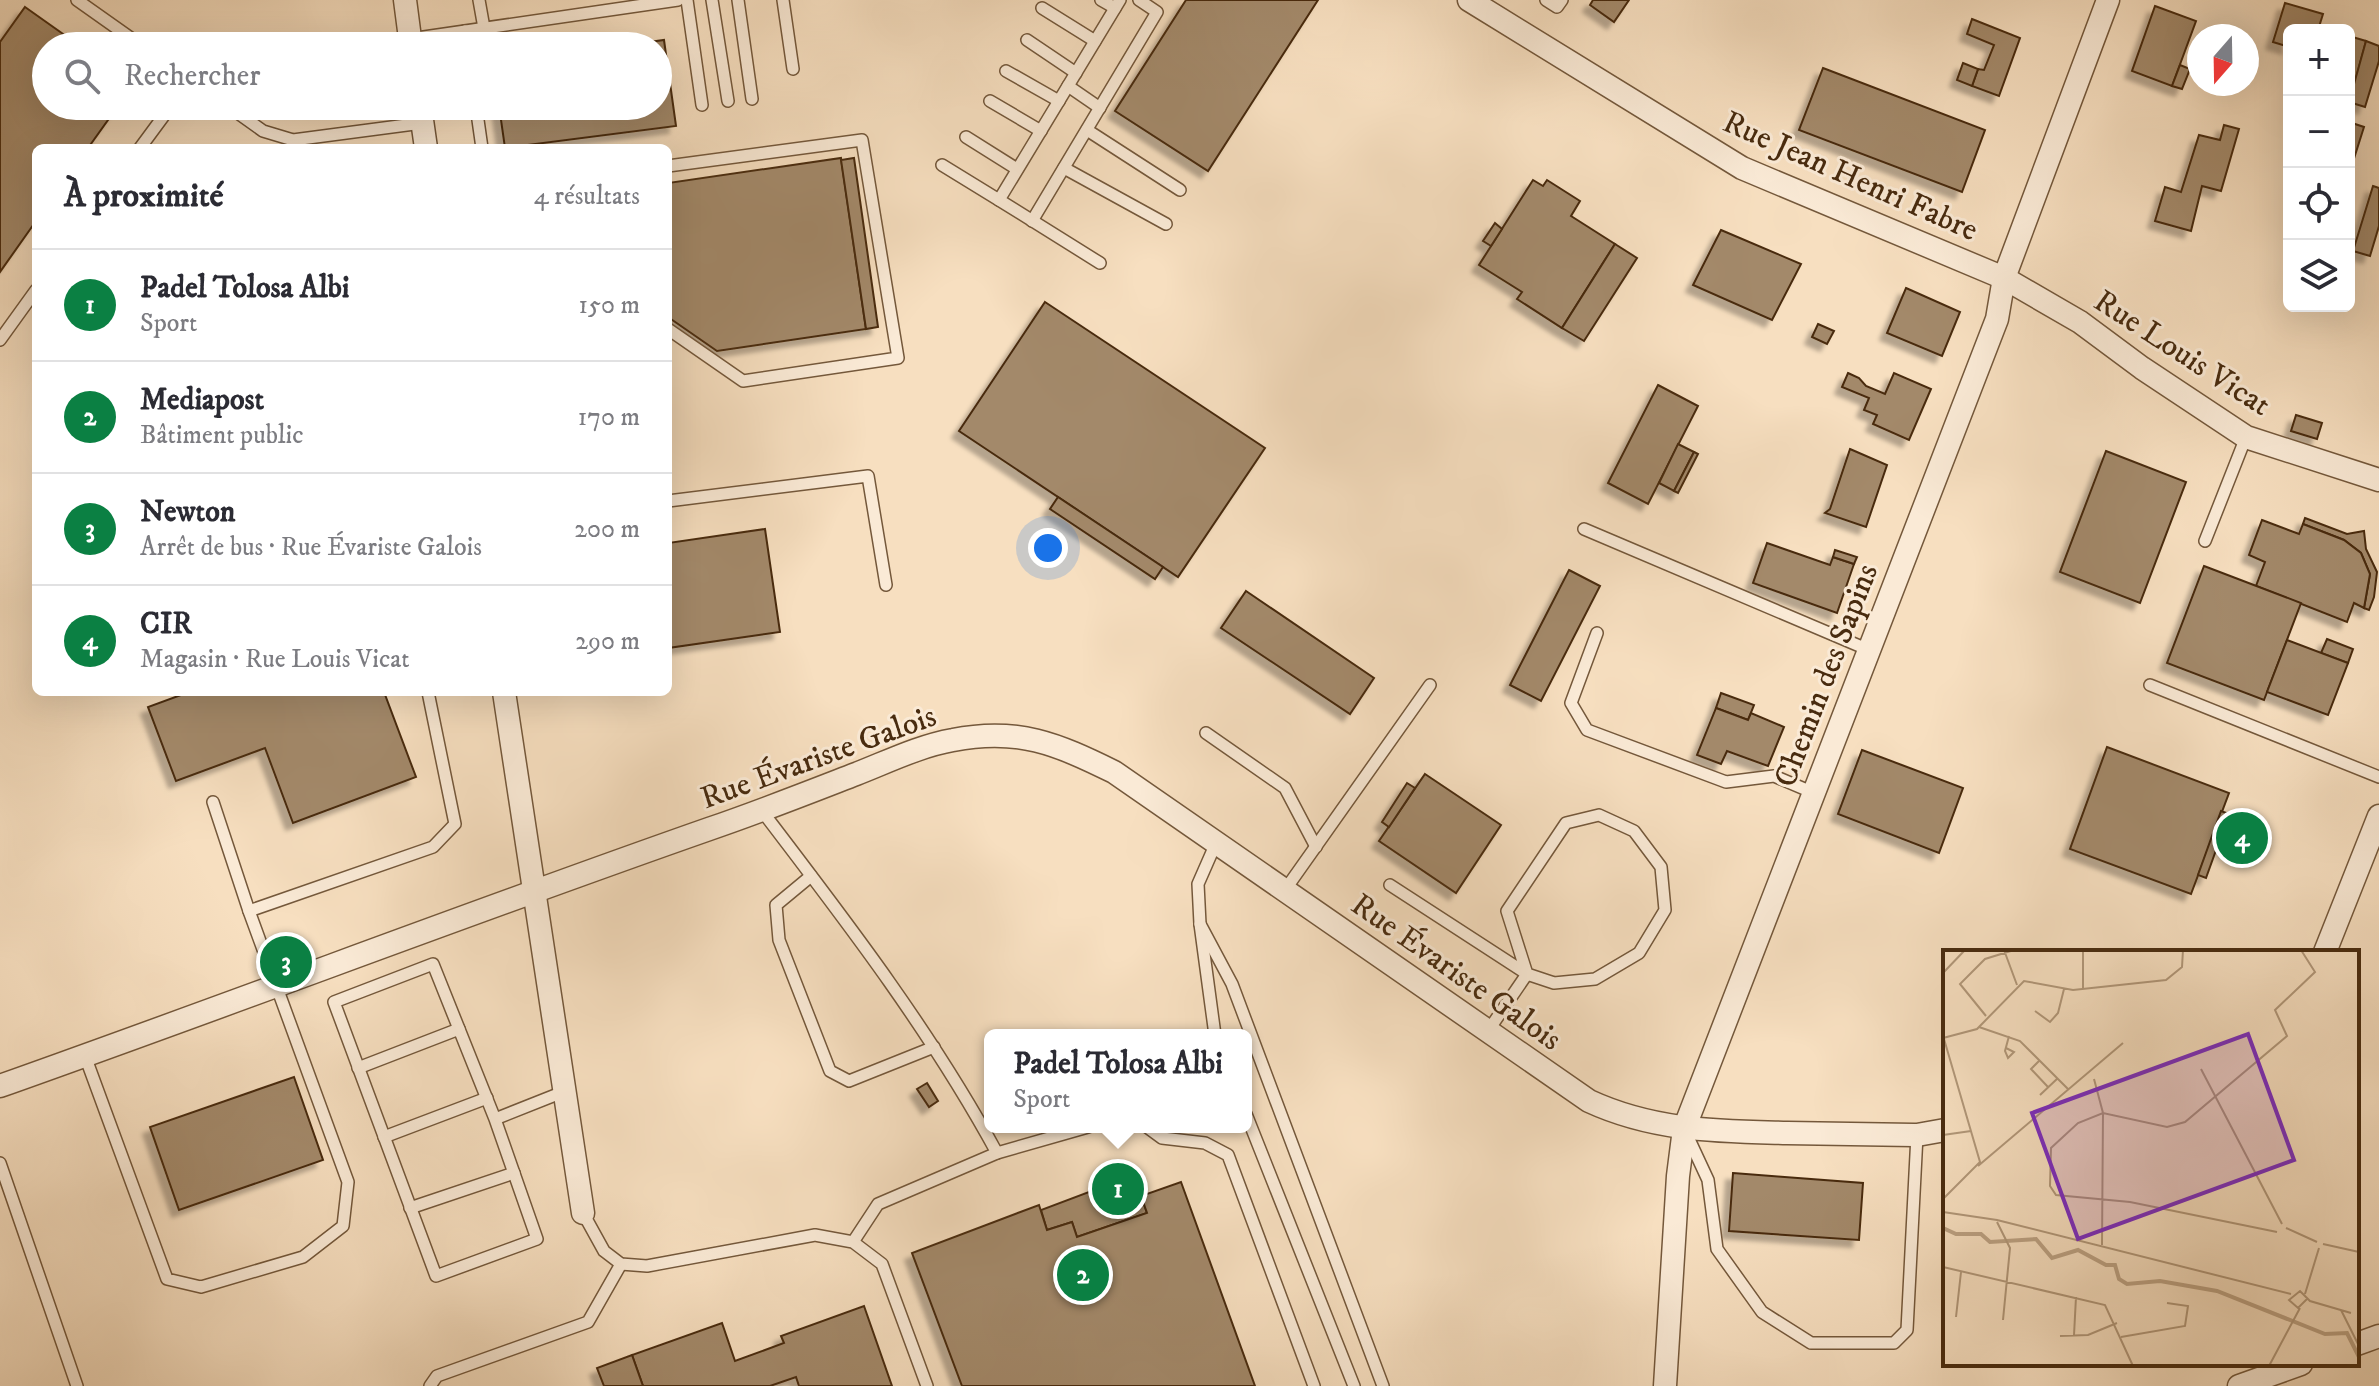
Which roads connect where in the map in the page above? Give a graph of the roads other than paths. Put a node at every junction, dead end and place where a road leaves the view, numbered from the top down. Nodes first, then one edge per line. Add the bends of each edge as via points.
1 (77, 0) edge
2 (405, 0) edge
3 (479, 0) edge
4 (678, 0) edge
5 (687, 0) edge
6 (712, 0) edge
7 (738, 0) edge
8 (783, 0) edge
9 (1101, 0) edge
10 (1139, 0) edge
11 (1546, 0) edge
12 (1562, 0) edge
13 (2108, 0) edge
14 (1473, 1) edge
15 (649, 2) edge
16 (1118, 4) edge
17 (1042, 8) dead end
18 (484, 28) junction
19 (465, 31) joint
20 (122, 32) edge
21 (410, 32) edge
22 (460, 32) edge
23 (1027, 40) dead end
24 (1095, 41) junction
25 (793, 69) dead end
26 (1006, 71) dead end
27 (1076, 73) junction
28 (1068, 86) junction
29 (752, 99) dead end
30 (728, 101) dead end
31 (990, 101) dead end
32 (1059, 101) junction
33 (702, 105) dead end
34 (1100, 108) junction
35 (161, 120) edge
36 (248, 120) edge
37 (396, 120) edge
38 (422, 120) edge
39 (478, 120) edge
40 (1087, 130) junction
41 (1041, 131) junction
42 (966, 137) dead end
43 (143, 144) edge
44 (294, 144) edge
45 (425, 144) edge
46 (481, 144) edge
47 (672, 165) edge
48 (942, 165) dead end
49 (1064, 168) junction
50 (1017, 169) junction
51 (1180, 190) dead end
52 (999, 200) junction
53 (1032, 221) junction
54 (1166, 224) dead end
55 (1100, 263) dead end
56 (2004, 278) junction
57 (32, 296) edge
58 (672, 332) edge
59 (0, 340) edge
60 (2246, 437) junction
61 (2379, 480) edge
62 (672, 500) edge
63 (1584, 529) dead end
64 (2205, 541) dead end
65 (886, 585) dead end
66 (1597, 633) dead end
67 (1869, 650) junction
68 (1430, 685) dead end
69 (2150, 685) dead end
70 (429, 696) edge
71 (505, 696) edge
72 (1206, 733) dead end
73 (2379, 777) edge
74 (1814, 793) junction
75 (213, 802) dead end
76 (762, 811) junction
77 (2379, 816) edge
78 (1216, 843) junction
79 (1316, 847) junction
80 (811, 876) junction
81 (1390, 885) dead end
82 (1285, 890) junction
83 (532, 891) junction
84 (249, 911) junction
85 (1200, 924) junction
86 (2326, 950) edge
87 (1527, 974) junction
88 (276, 984) junction
89 (459, 1029) junction
90 (1214, 1029) edge
91 (1249, 1029) edge
92 (1488, 1031) junction
93 (1252, 1037) edge
94 (934, 1047) junction
95 (85, 1056) junction
96 (358, 1068) junction
97 (0, 1086) edge
98 (563, 1092) junction
99 (487, 1098) junction
100 (495, 1119) junction
101 (984, 1129) edge
102 (1252, 1129) edge
103 (1684, 1129) junction
104 (1943, 1130) edge
105 (986, 1133) edge
106 (1067, 1133) edge
107 (1155, 1133) edge
108 (1917, 1135) junction
109 (384, 1137) junction
110 (997, 1153) junction
111 (0, 1163) edge
112 (514, 1173) junction
113 (410, 1208) junction
114 (583, 1213) joint
115 (853, 1242) junction
116 (621, 1264) junction
117 (2379, 1336) edge
118 (2359, 1343) edge
119 (2295, 1366) edge
120 (77, 1386) edge
121 (430, 1386) edge
122 (927, 1386) edge
123 (1314, 1386) edge
124 (1354, 1386) edge
125 (1383, 1386) edge
126 (1665, 1386) edge
127 (2239, 1386) edge

1 - 20 lane
2 - 21 street
3 - 18 lane
4 - 15 lane
5 - 33 lane
6 - 30 lane
7 - 29 lane
8 - 25 lane
9 - 16 lane
10 - 34 lane via 1157,12
11 - 12 lane via 1557,7
13 - 56 street, Chemin des Sapins
14 - 56 street, Rue Jean Henri Fabre via 1742,168
15 - 18 lane
16 - 24 lane
17 - 24 lane
18 - 19 lane
19 - 22 lane
23 - 27 lane
24 - 27 lane
26 - 32 lane
27 - 28 lane
28 - 32 lane
28 - 34 lane
31 - 41 lane
32 - 41 lane
34 - 40 lane
35 - 43 lane
36 - 44 lane
37 - 44 lane
38 - 45 street
39 - 46 lane
40 - 49 lane
40 - 51 lane
41 - 50 lane
42 - 50 lane
47 - 58 lane via 862,140 898,358 743,381
48 - 52 lane
49 - 53 lane
49 - 54 lane
50 - 52 lane
52 - 53 lane
53 - 55 lane
56 - 60 street, Rue Louis Vicat via 2080,322
56 - 67 street, Chemin des Sapins via 1997,319
57 - 59 lane
60 - 61 street, Rue Louis Vicat
60 - 64 lane
62 - 65 lane via 868,476
63 - 67 lane
66 - 74 lane via 1571,703 1587,730 1726,782 1774,776
67 - 74 street, Chemin des Sapins
68 - 79 lane
69 - 73 lane
70 - 84 lane via 455,824 433,847
71 - 83 street
72 - 79 lane via 1285,788
74 - 103 street, Chemin des Sapins
75 - 84 lane
76 - 78 street, Rue Évariste Galois via 920,749 1001,735 1053,744 1114,772
76 - 80 lane
76 - 83 street, Rue Évariste Galois
77 - 86 street
78 - 82 street, Rue Évariste Galois
78 - 85 lane via 1198,884
79 - 82 lane
80 - 94 lane
80 - 94 lane via 776,905 779,940 830,1071 849,1081
81 - 87 lane
82 - 92 street, Rue Évariste Galois
83 - 88 street, Rue Évariste Galois
83 - 98 street
84 - 88 lane
85 - 90 lane
85 - 91 lane
87 - 87 lane via 1554,983 1595,979 1639,953 1665,910 1661,867 1634,831 1599,815 1566,823 1507,911
87 - 92 lane
88 - 95 street, Rue Évariste Galois
88 - 95 lane via 348,1182 343,1226 303,1257 201,1287 167,1279
89 - 96 lane
89 - 96 lane via 433,964 334,1002
89 - 99 lane
92 - 103 street, Rue Évariste Galois via 1589,1101 1617,1114
93 - 125 lane
94 - 101 lane
95 - 97 street, Rue Évariste Galois
96 - 109 lane
98 - 100 lane
98 - 114 street
99 - 100 lane
99 - 109 lane
100 - 112 lane
102 - 124 lane
103 - 108 street
103 - 108 lane via 1708,1180 1717,1249 1762,1312 1811,1343 1894,1343 1907,1330
103 - 126 street, Chemin des Sapins
104 - 108 street
105 - 110 lane
106 - 110 lane
107 - 123 lane via 1205,1143 1228,1155
109 - 113 lane
110 - 115 lane via 878,1204
111 - 120 lane
112 - 113 lane
112 - 113 lane via 537,1239 436,1276
114 - 116 lane via 604,1251
115 - 116 lane via 815,1235 647,1266
115 - 122 lane via 882,1264
116 - 121 lane via 588,1322 437,1376
117 - 118 street
119 - 127 street

